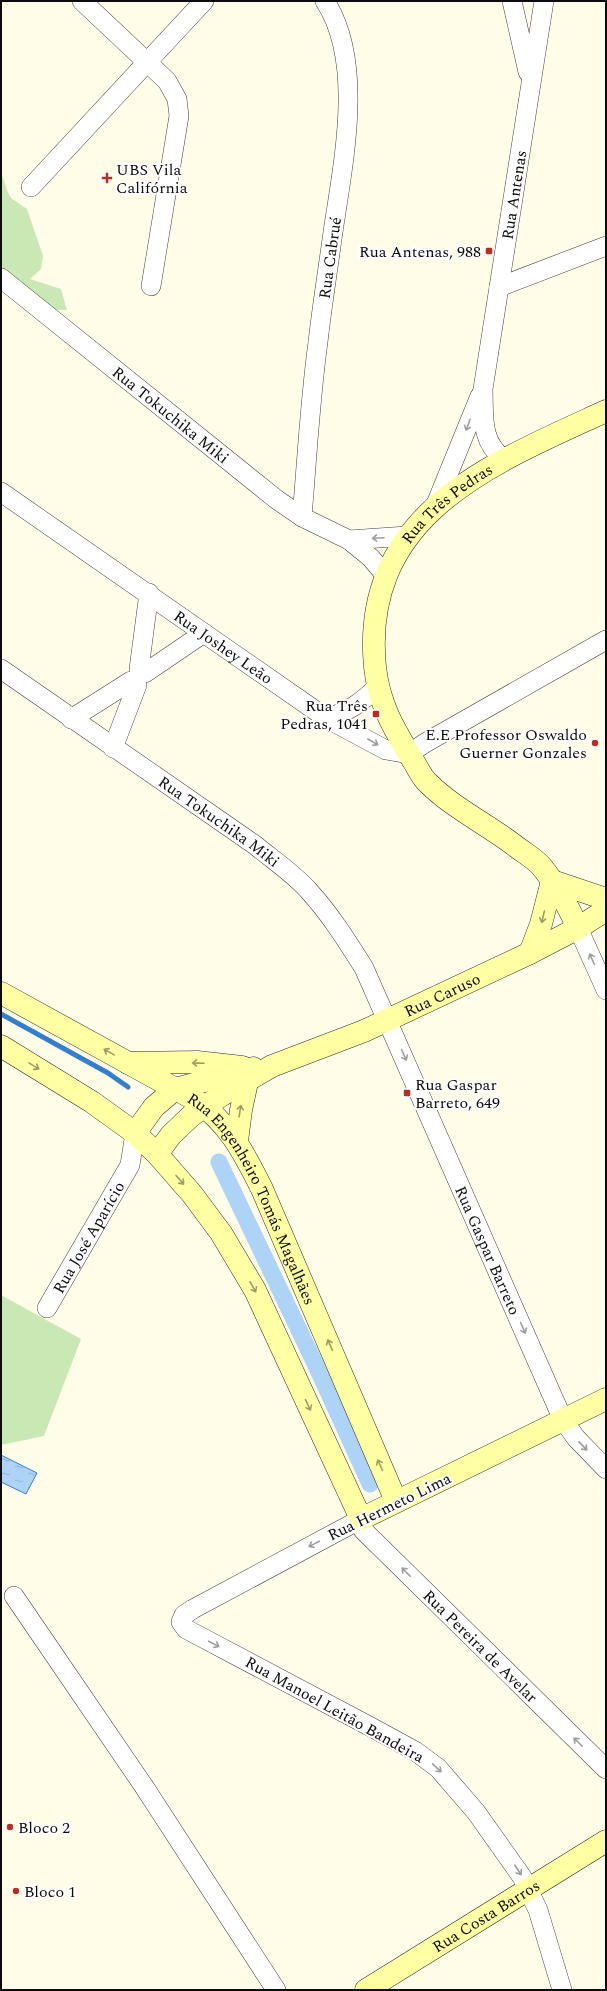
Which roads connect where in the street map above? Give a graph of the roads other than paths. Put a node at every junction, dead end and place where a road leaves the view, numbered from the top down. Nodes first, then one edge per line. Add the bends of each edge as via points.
1 (82, 1) edge
2 (204, 1) edge
3 (512, 1) edge
4 (544, 1) edge
5 (332, 3) edge
6 (147, 61) junction
7 (531, 84) junction
8 (31, 187) dead end
9 (606, 246) edge
10 (1, 278) edge
11 (151, 286) dead end
12 (499, 287) junction
13 (483, 389) junction
14 (606, 411) edge
15 (504, 459) junction
16 (1, 492) edge
17 (436, 504) junction
18 (302, 517) junction
19 (407, 536) junction
20 (349, 540) junction
21 (386, 576) junction
22 (149, 593) junction
23 (204, 633) junction
24 (606, 640) edge
25 (1, 669) edge
26 (138, 677) junction
27 (377, 687) junction
28 (326, 718) junction
29 (71, 719) junction
30 (113, 748) junction
31 (409, 754) junction
32 (552, 881) junction
33 (606, 899) edge
34 (606, 910) edge
35 (578, 928) junction
36 (530, 953) junction
37 (606, 990) edge
38 (1, 992) edge
39 (388, 1020) junction
40 (1, 1046) edge
41 (127, 1063) junction
42 (249, 1075) junction
43 (171, 1091) junction
44 (198, 1111) junction
45 (138, 1129) junction
46 (237, 1141) junction
47 (160, 1149) junction
48 (130, 1166) junction
49 (47, 1308) dead end
50 (606, 1399) edge
51 (564, 1420) junction
52 (606, 1468) edge
53 (396, 1501) junction
54 (360, 1519) junction
55 (14, 1596) dead end
56 (181, 1624) joint
57 (606, 1769) edge
58 (606, 1841) edge
59 (529, 1890) junction
60 (276, 1990) edge
61 (366, 1990) edge
62 (562, 1990) edge

1 - 6 street
2 - 6 street
3 - 7 street
4 - 7 street, Rua Antenas
5 - 18 street, Rua Cabrué via 346,59 348,101 345,152 318,344
6 - 8 street
6 - 11 street via 167,81 177,99 179,116
7 - 12 street, Rua Antenas
9 - 12 street
10 - 18 street, Rua Tokuchika Miki via 276,499
12 - 13 street, Rua Antenas
13 - 15 street, Rua Antenas via 487,439 493,450
13 -> 17 street, Rua Antenas
14 - 15 street, Rua Três Pedras
15 - 17 street, Rua Três Pedras
16 - 22 street, Rua Joshey Leão
17 - 19 street, Rua Três Pedras
18 - 20 street, Rua Tokuchika Miki
19 -> 20 street
19 - 21 street, Rua Três Pedras
20 - 21 street, Rua Tokuchika Miki via 371,558
21 - 27 street, Rua Três Pedras via 374,630
22 - 23 street, Rua Joshey Leão
22 - 26 street
23 - 26 street
23 - 28 street, Rua Joshey Leão
24 - 31 street
25 - 29 street, Rua Tokuchika Miki
26 - 29 street
26 - 30 street
27 - 28 street via 350,710
27 - 31 street, Rua Três Pedras via 384,710
28 -> 31 street, Rua Joshey Leão via 386,750
29 - 30 street, Rua Tokuchika Miki
30 - 39 street, Rua Tokuchika Miki via 254,845 308,890 342,933 364,968
31 - 32 street via 426,782 457,806 500,833 540,865
32 - 33 street
32 - 35 street
32 -> 36 street via 542,924
34 - 35 street, Rua Caruso
35 - 36 street, Rua Caruso
37 -> 35 street
36 - 39 street, Rua Caruso
41 -> 38 street, Rua Engenheiro Tomás Magalhães
39 - 42 street, Rua Caruso
39 -> 51 street, Rua Gaspar Barreto
40 -> 45 street
42 -> 41 street via 197,1062
41 - 43 street, Rua Engenheiro Tomás Magalhães
42 - 43 street, Rua Caruso
42 - 44 street, Rua Caruso
46 -> 42 street via 242,1099
43 - 44 street, Rua Engenheiro Tomás Magalhães
43 - 45 street via 154,1107
44 - 46 street, Rua Engenheiro Tomás Magalhães via 223,1123
44 - 47 street, Rua Caruso via 182,1124
45 - 47 street
45 - 48 street, Rua José Aparício
53 -> 46 street, Rua Engenheiro Tomás Magalhães via 262,1189
47 - 48 street, Rua José Aparício
47 -> 54 street via 221,1233 255,1290
48 - 49 street, Rua José Aparício
50 - 51 street, Rua Hermeto Lima
51 -> 52 street, Rua Gaspar Barreto via 576,1438
51 - 53 street, Rua Hermeto Lima
53 - 54 street, Rua Hermeto Lima
54 -> 56 street, Rua Hermeto Lima via 193,1609 184,1615
57 -> 54 street, Rua Pereira de Avelar via 363,1530
55 - 60 street via 145,1788
56 -> 59 street, Rua Manoel Leitão Bandeira via 427,1759 476,1812 516,1867
58 - 59 street, Rua Costa Barros
59 - 61 street, Rua Costa Barros
59 - 62 street, Rua Manoel Leitão Bandeira via 538,1910

